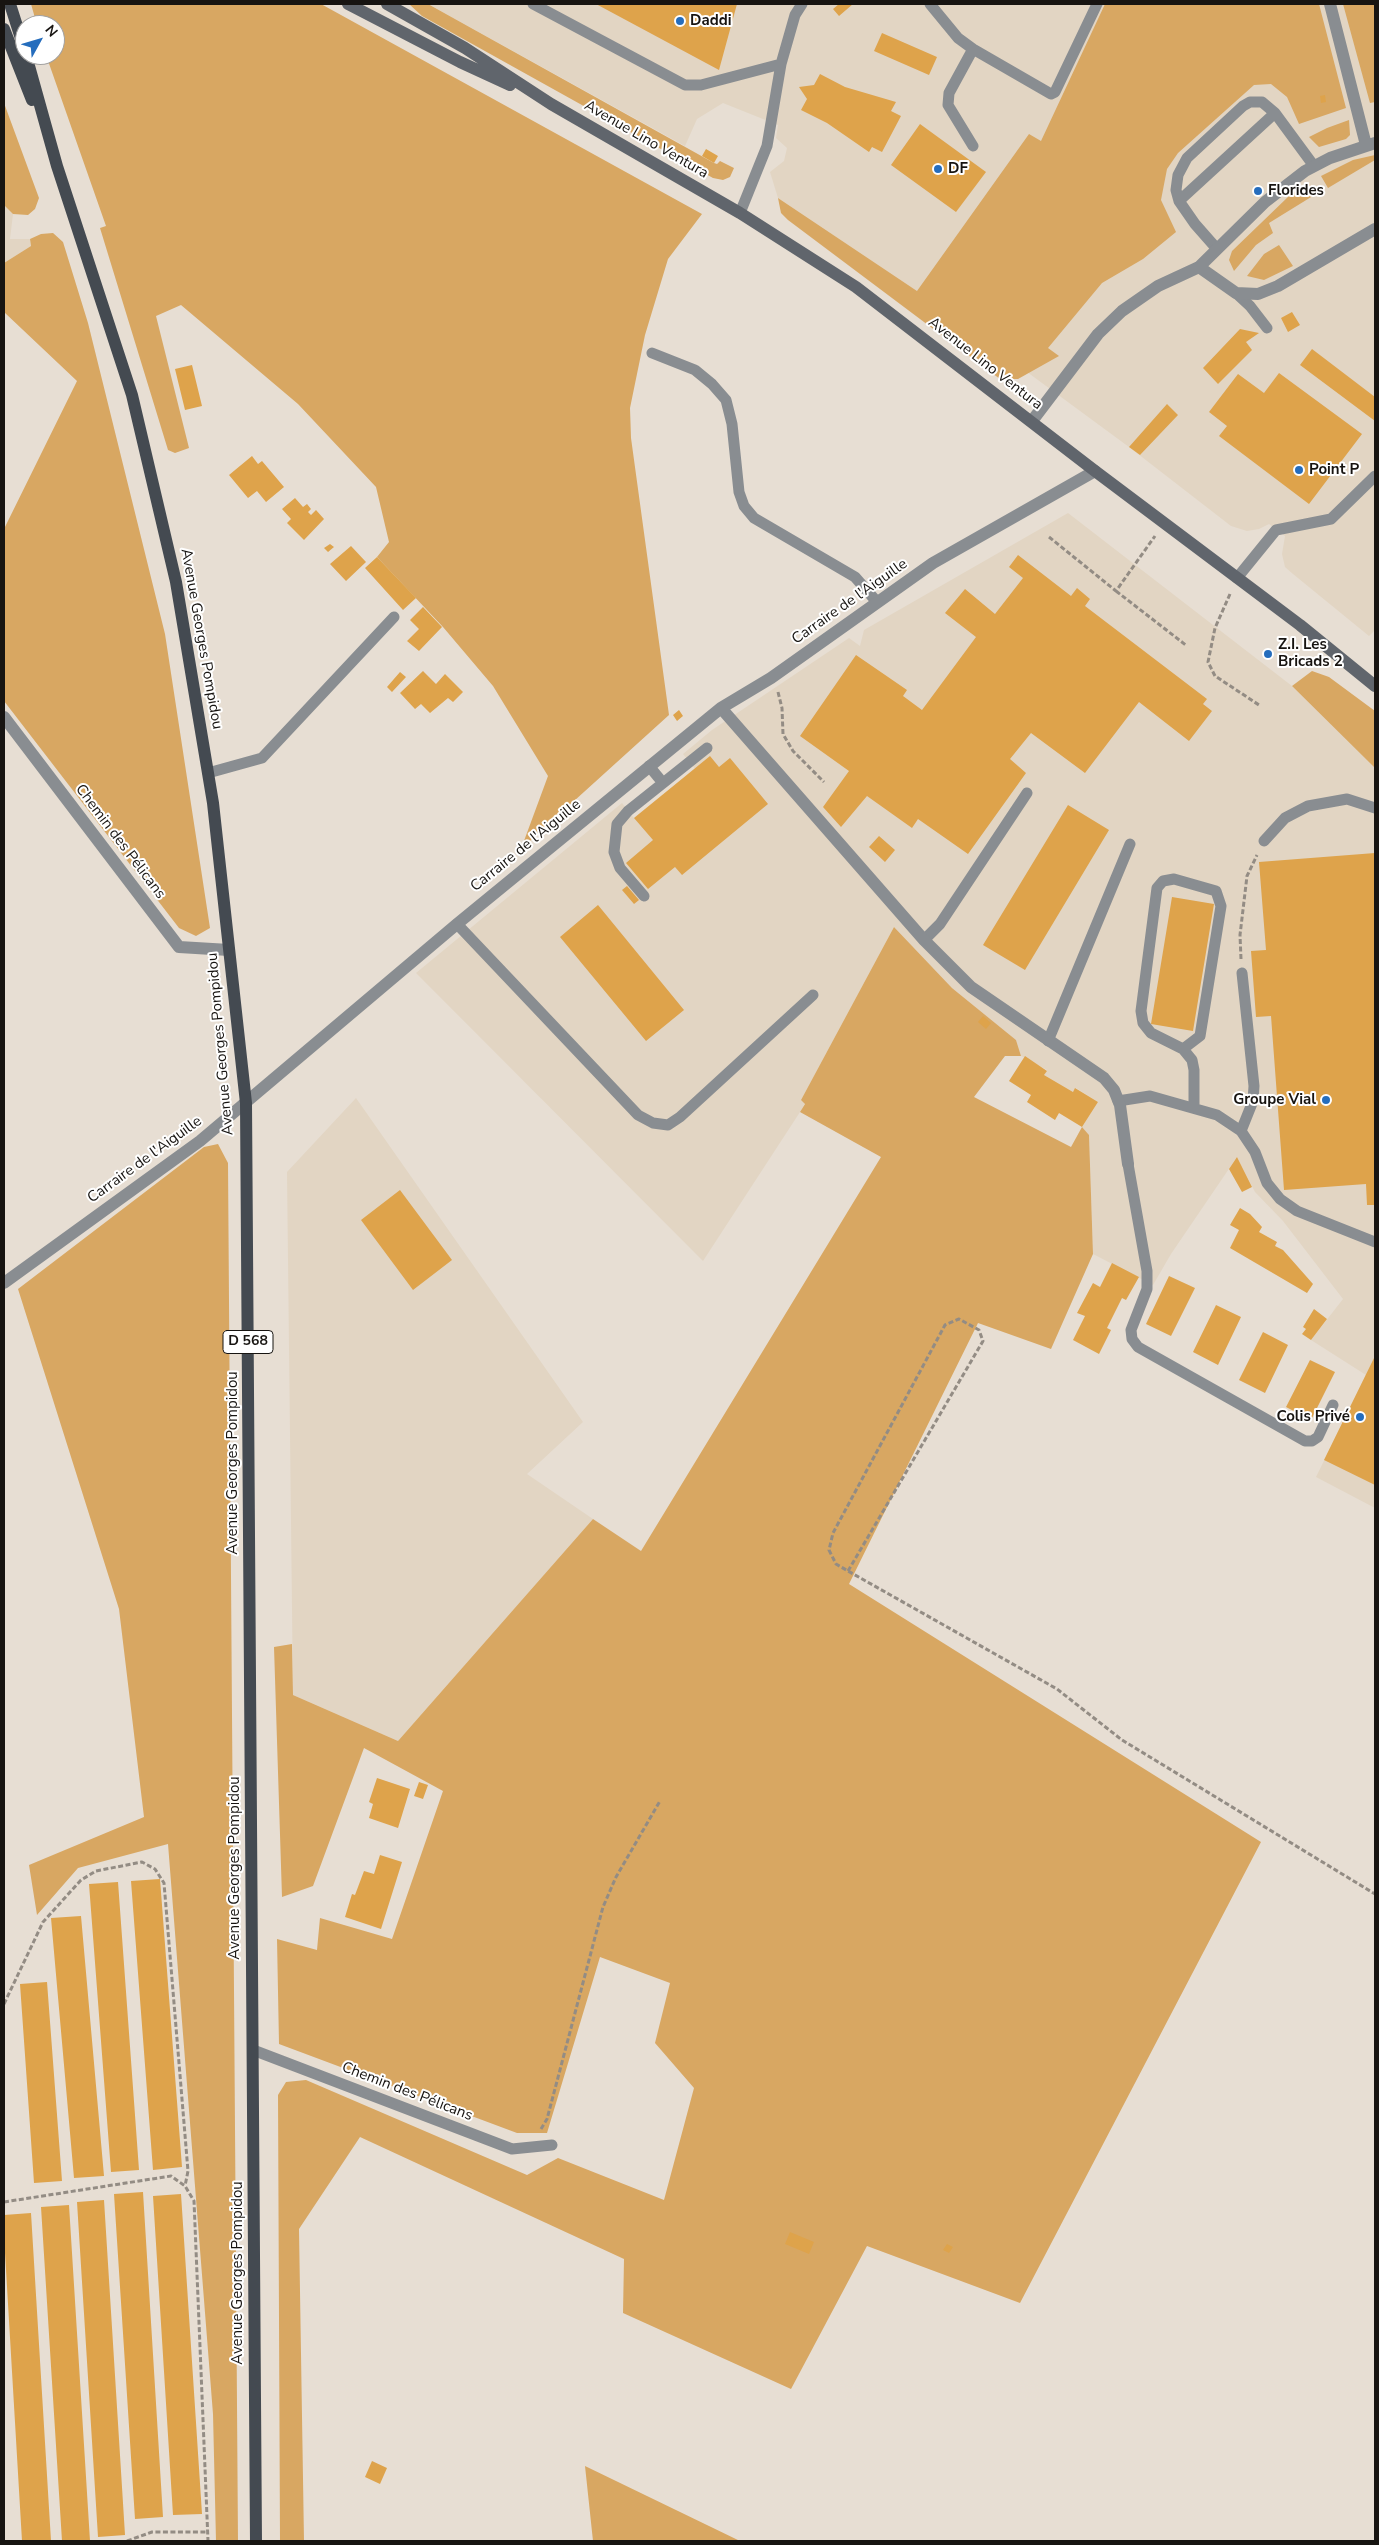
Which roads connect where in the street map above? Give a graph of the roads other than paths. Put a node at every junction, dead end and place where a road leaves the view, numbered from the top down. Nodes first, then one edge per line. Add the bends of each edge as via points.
1 (10, 4) edge
2 (348, 4) edge
3 (388, 4) edge
4 (533, 4) edge
5 (802, 4) edge
6 (930, 4) edge
7 (1097, 4) edge
8 (1330, 4) edge
9 (366, 8) edge
10 (15, 20) edge
11 (4, 29) edge
12 (973, 49) junction
13 (781, 64) junction
14 (29, 65) edge
15 (551, 104) junction
16 (1275, 113) junction
17 (1371, 144) edge
18 (973, 146) dead end
19 (57, 166) junction
20 (1314, 166) junction
21 (1179, 201) junction
22 (740, 213) junction
23 (1375, 229) edge
24 (1217, 249) junction
25 (1199, 267) junction
26 (1236, 293) junction
27 (1267, 328) dead end
28 (652, 353) dead end
29 (1032, 421) junction
30 (1095, 471) junction
31 (1375, 476) edge
32 (1237, 578) junction
33 (877, 602) junction
34 (394, 617) dead end
35 (1375, 686) edge
36 (721, 708) junction
37 (4, 717) edge
38 (707, 748) dead end
39 (649, 766) junction
40 (208, 773) junction
41 (663, 783) junction
42 (1027, 793) dead end
43 (1375, 808) edge
44 (1264, 841) road end
45 (1130, 844) dead end
46 (644, 896) dead end
47 (457, 924) junction
48 (924, 940) junction
49 (229, 950) junction
50 (1242, 973) road end
51 (813, 995) dead end
52 (1048, 1041) junction
53 (1184, 1049) junction
54 (1118, 1101) junction
55 (246, 1103) junction
56 (1194, 1108) junction
57 (1241, 1131) junction
58 (1128, 1164) joint
59 (1375, 1242) edge
60 (4, 1283) edge
61 (1334, 1405) dead end
62 (253, 2050) junction
63 (552, 2145) dead end
64 (256, 2541) edge

1 - 10 main road
2 - 9 main road, Avenue Lino Ventura
3 - 15 main road, Avenue Lino Ventura via 465,48
4 - 13 lane via 685,85 701,86
5 - 13 lane via 795,15
6 - 12 lane via 958,38
7 - 12 lane via 1055,92 1051,94
8 - 17 street
9 - 15 main road, Avenue Lino Ventura via 460,62
11 - 19 main road, Avenue Georges Pompidou
12 - 18 lane via 949,93 948,105
13 - 22 lane via 767,146
14 - 19 main road, Avenue Georges Pompidou
15 - 22 main road, Avenue Lino Ventura
16 - 20 lane
16 - 21 lane
16 - 21 lane via 1262,102 1243,106 1187,158 1178,175 1176,190
17 - 20 street
19 - 40 main road, Avenue Georges Pompidou / D 568 via 132,395 176,582
20 - 24 street via 1265,202
21 - 24 lane
22 - 29 main road, Avenue Lino Ventura via 856,287
23 - 26 street via 1267,291
24 - 25 street
25 - 26 street
25 - 29 street via 1158,286 1122,311 1098,334
26 - 27 lane
28 - 33 lane via 695,370 726,400 732,424 739,492 744,506 754,518 855,577
29 - 30 main road, Avenue Lino Ventura
30 - 32 main road, Avenue Lino Ventura
30 - 33 street, Carraire de l'Aiguille via 933,563
31 - 32 lane via 1331,519 1276,530
32 - 35 main road, Avenue Lino Ventura
33 - 36 street, Carraire de l'Aiguille via 771,678
34 - 40 lane via 262,758
36 - 39 street, Carraire de l'Aiguille
36 - 48 street
37 - 49 street, Chemin des Pélicans via 179,947
38 - 41 lane
39 - 41 lane
39 - 47 street, Carraire de l'Aiguille
40 - 49 main road, Avenue Georges Pompidou / D 568
41 - 46 lane via 628,811 617,824 614,838 614,852 620,868
42 - 48 lane via 940,924
43 - 44 lane via 1347,799 1308,806 1285,818
45 - 52 lane
47 - 51 lane via 638,1114 653,1123 668,1125 680,1117
47 - 55 street, Carraire de l'Aiguille
48 - 52 street via 971,987
49 - 55 main road, Avenue Georges Pompidou / D 568
50 - 57 lane via 1254,1086 1253,1101
52 - 54 street via 1104,1078
53 - 53 lane via 1151,1033 1143,1023 1141,1011 1157,888 1163,881 1174,879 1216,891 1221,906 1200,1036
53 - 56 lane via 1194,1070
54 - 56 lane via 1150,1096
54 - 58 street
55 - 60 street, Carraire de l'Aiguille via 200,1141
55 - 62 main road, Avenue Georges Pompidou / D 568
56 - 57 lane via 1217,1115
57 - 59 lane via 1256,1152 1267,1183 1280,1199 1297,1211
58 - 61 lane via 1147,1271 1147,1288 1131,1330 1132,1339 1138,1347 1305,1441 1318,1437
62 - 63 lane, Chemin des Pélicans via 512,2149
62 - 64 main road, Avenue Georges Pompidou / D 568

